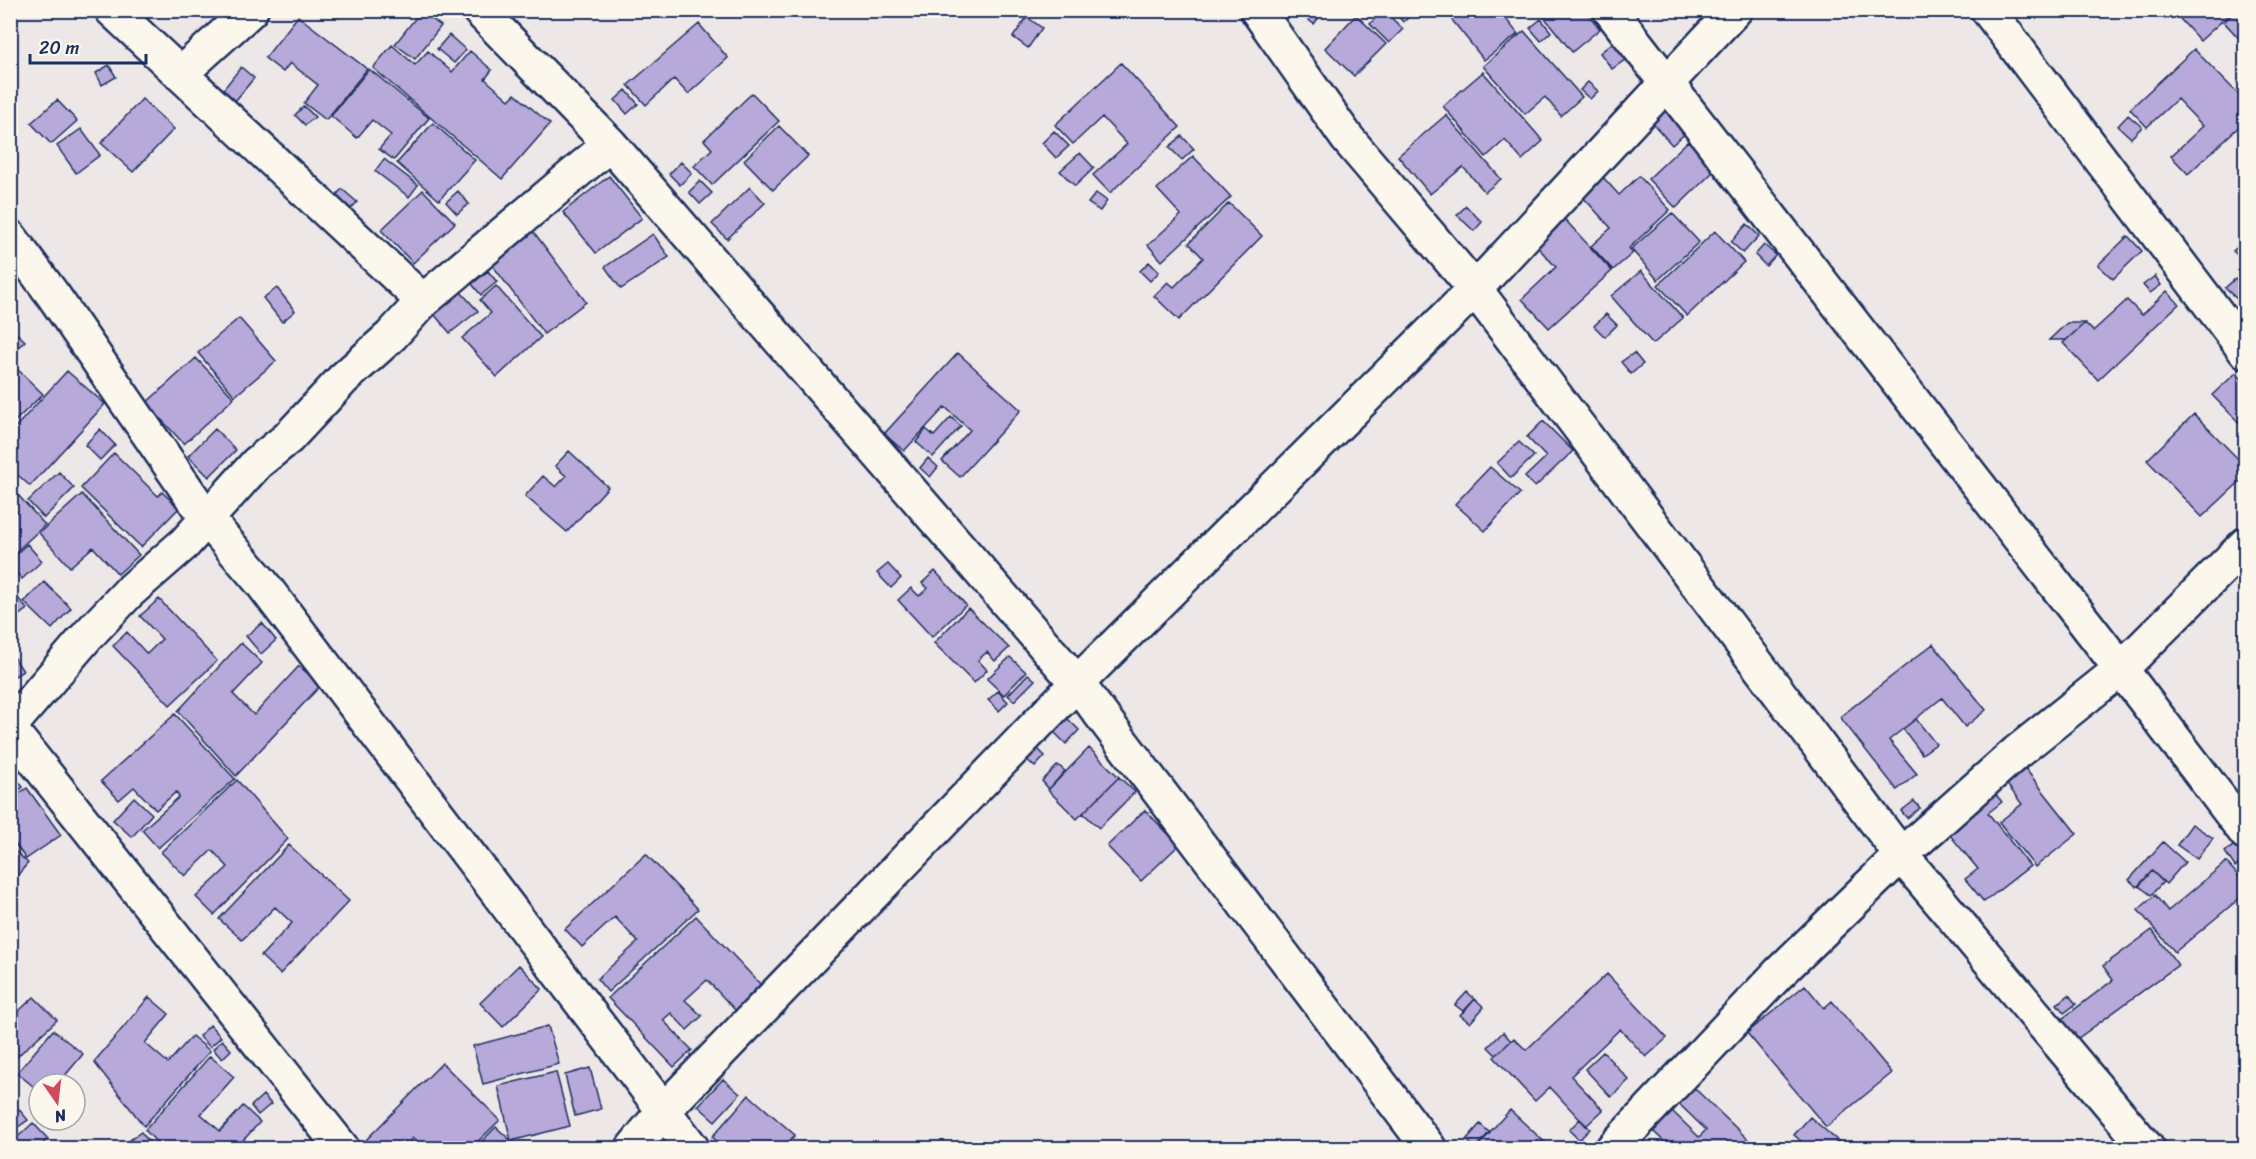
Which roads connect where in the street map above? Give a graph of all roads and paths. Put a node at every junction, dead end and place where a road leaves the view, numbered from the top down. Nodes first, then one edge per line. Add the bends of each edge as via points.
1 (112, 10) edge
2 (251, 10) edge
3 (479, 10) edge
4 (1257, 10) edge
5 (1610, 10) edge
6 (1735, 10) edge
7 (1988, 10) edge
8 (180, 74) junction
9 (1665, 83) junction
10 (610, 144) junction
11 (10, 237) edge
12 (1475, 289) junction
13 (423, 301) junction
14 (2246, 352) edge
15 (207, 519) junction
16 (2246, 544) edge
17 (2121, 669) junction
18 (1077, 683) junction
19 (10, 728) edge
20 (2246, 833) edge
21 (1901, 855) junction
22 (664, 1110) junction
23 (342, 1149) edge
24 (633, 1149) edge
25 (693, 1149) edge
26 (1429, 1149) edge
27 (1612, 1149) edge
28 (2147, 1149) edge

1 - 8 street
2 - 8 street
3 - 10 street
4 - 12 street via 1347,138
5 - 9 street
6 - 9 street
7 - 14 street
8 - 13 street
9 - 12 street
9 - 17 street
10 - 13 street
10 - 18 street
11 - 15 street
12 - 18 street
12 - 21 street
13 - 15 street via 288,438 257,463
15 - 19 street via 129,591
15 - 22 street via 268,591
16 - 17 street
17 - 20 street
17 - 21 street via 2017,752
18 - 22 street
18 - 26 street
19 - 23 street
21 - 27 street via 1778,974
21 - 28 street
22 - 24 street
22 - 25 street

